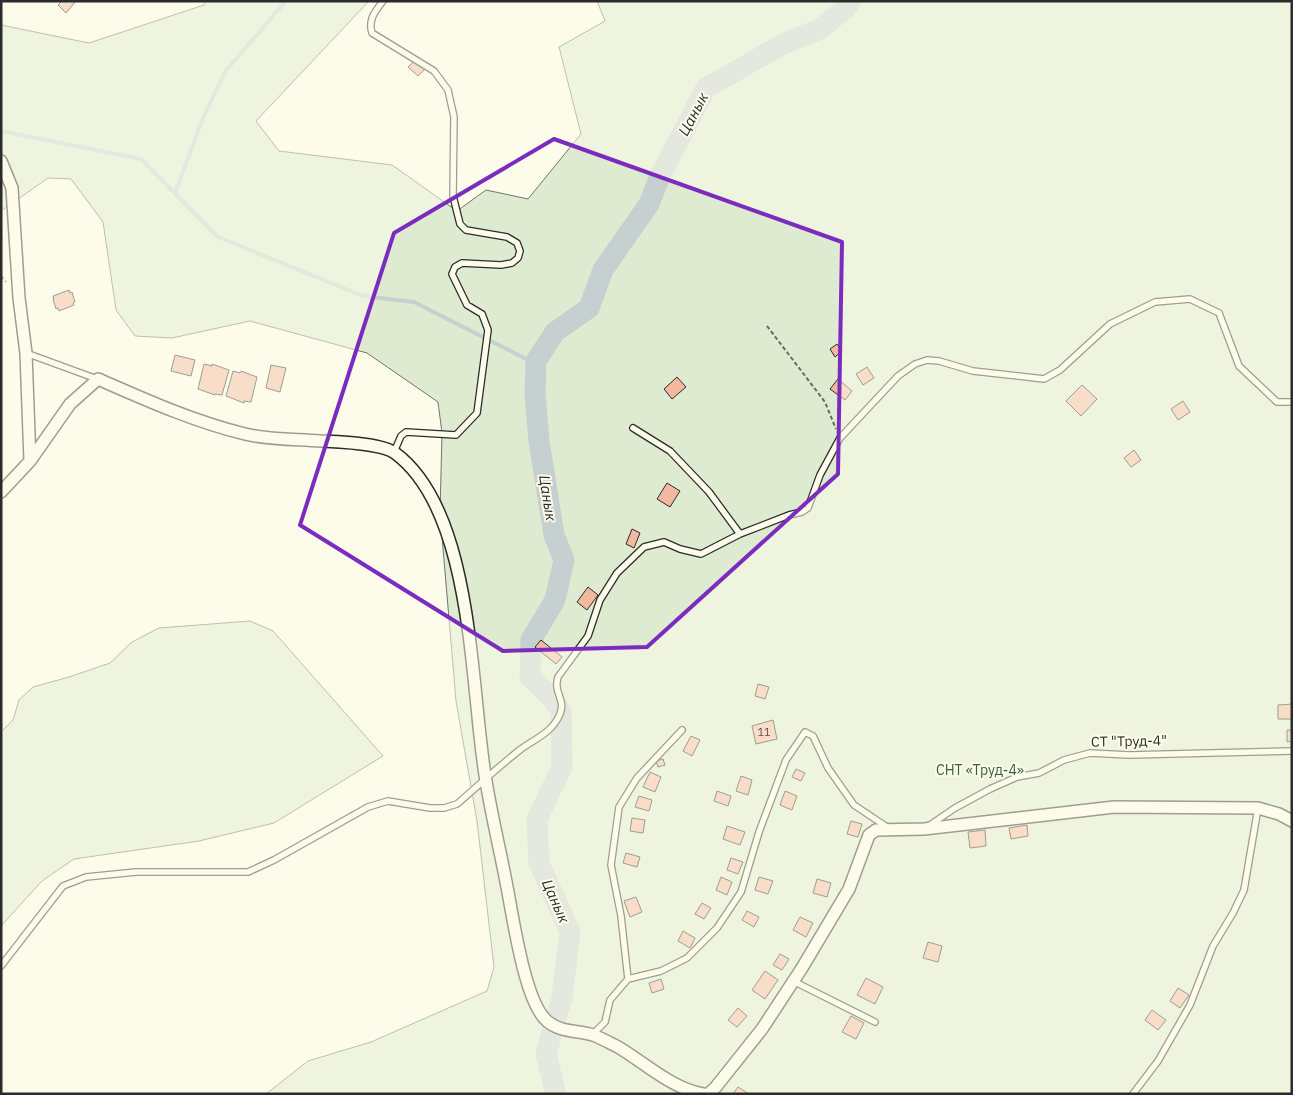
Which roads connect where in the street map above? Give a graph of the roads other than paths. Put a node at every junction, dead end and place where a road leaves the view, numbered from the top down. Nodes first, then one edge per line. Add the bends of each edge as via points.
1 (383, 1) edge
2 (1, 160) edge
3 (26, 353) junction
4 (98, 379) junction
5 (1292, 402) edge
6 (633, 428) dead end
7 (394, 452) junction
8 (30, 461) junction
9 (1, 492) edge
10 (740, 534) junction
11 (682, 730) dead end
12 (1292, 751) edge
13 (485, 780) junction
14 (1258, 808) junction
15 (1292, 821) edge
16 (924, 829) junction
17 (891, 830) junction
18 (1, 966) edge
19 (628, 979) junction
20 (794, 981) junction
21 (875, 1022) dead end
22 (592, 1035) junction
23 (703, 1094) edge
24 (708, 1094) edge
25 (1133, 1094) edge

1 - 7 lane via 371,17 372,33 434,71 448,90 454,117 452,196 460,224 466,230 507,237 517,243 520,251 512,264 462,263 452,274 467,305 482,314 488,330 476,413 456,435 406,432
2 - 3 street via 12,188
3 - 4 lane
3 - 8 street
4 - 7 street via 204,422 248,434 365,444
4 - 8 street via 70,404
5 - 10 lane via 1277,402 1239,366 1219,313 1190,299 1155,302 1110,324 1060,370 1044,378 973,371 939,361 915,364 898,376 840,438 820,475 808,508
6 - 10 lane via 670,451 709,492
7 - 13 street via 421,478 440,513 453,553 465,610
8 - 9 street
10 - 13 lane via 701,554 664,542 644,547 617,573 600,600 588,636 558,677 555,685 561,712 555,724
11 - 19 lane via 638,778 619,807 610,865 621,916
12 - 16 lane, СТ "Труд-4" via 1090,752 990,789
13 - 18 lane via 457,804 444,808 388,801 368,807 248,872 136,872 86,877 63,886
13 - 22 street via 527,982 546,1021 562,1030
14 - 15 street
14 - 16 street via 1114,807
14 - 25 lane via 1244,890 1213,946 1190,1005 1158,1061
16 - 17 street
17 - 19 lane via 854,805 828,768 814,736 805,732 786,760 758,832 740,892 717,928 687,958 661,971
17 - 20 street via 876,830 869,835 849,889
19 - 22 lane via 610,1000 605,1022
20 - 21 lane
20 - 24 street via 762,1029
22 - 23 street via 680,1086

